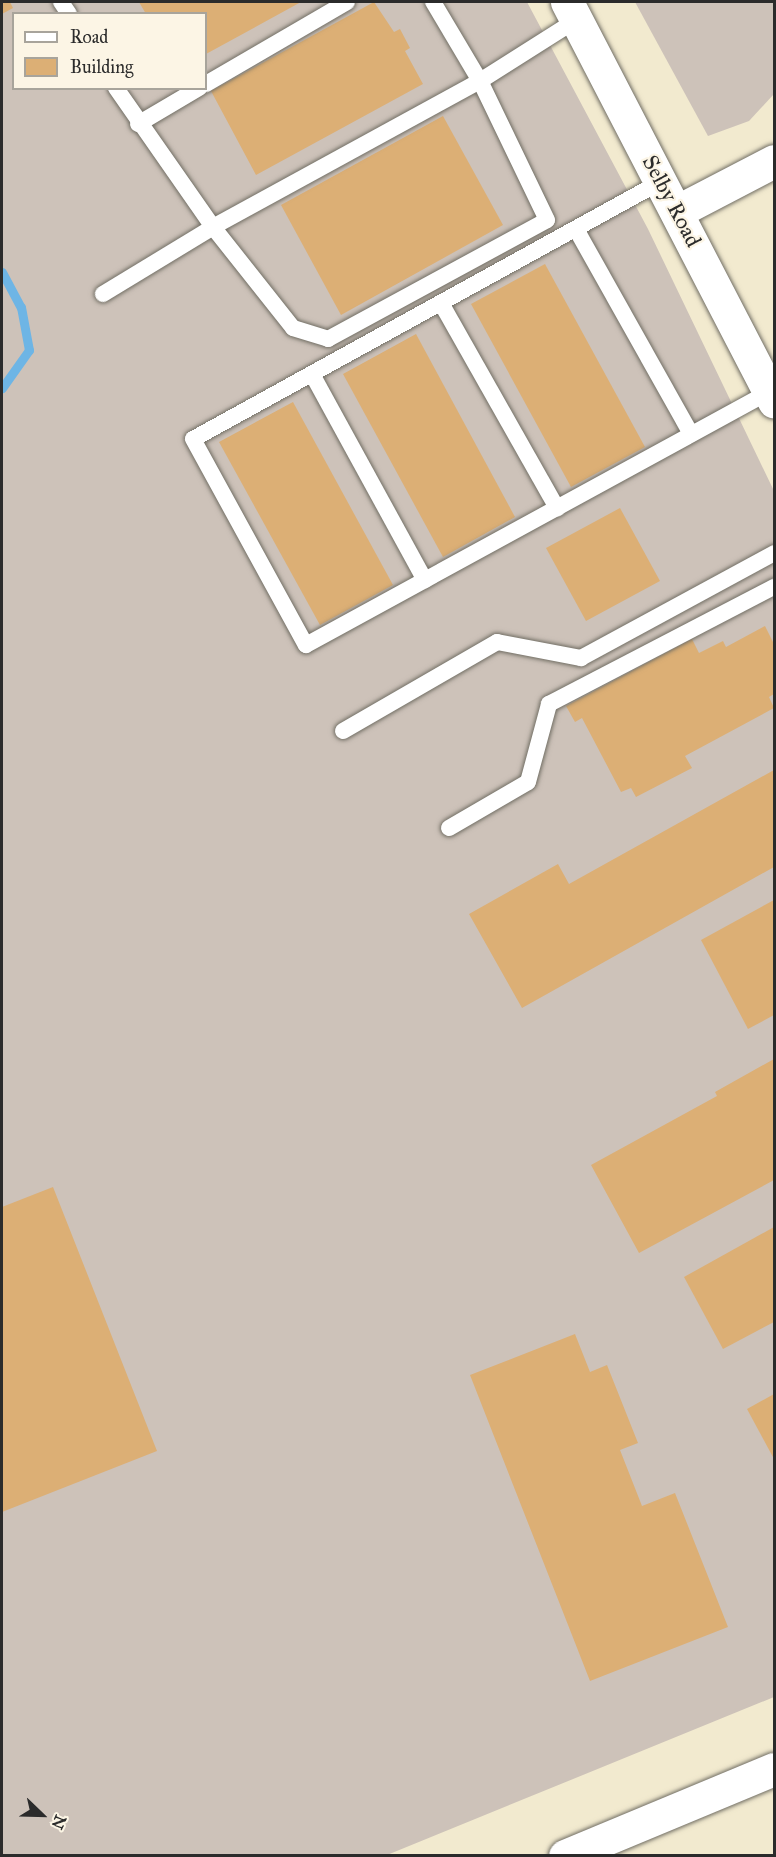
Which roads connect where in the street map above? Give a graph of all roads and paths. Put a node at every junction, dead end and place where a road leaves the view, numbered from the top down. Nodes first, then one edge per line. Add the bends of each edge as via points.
1 (347, 2) edge
2 (433, 2) edge
3 (571, 11) edge
4 (480, 81) junction
5 (207, 83) edge
6 (117, 90) edge
7 (195, 90) edge
8 (138, 124) junction
9 (774, 161) edge
10 (662, 182) junction
11 (678, 211) junction
12 (213, 227) junction
13 (576, 229) junction
14 (103, 294) dead end
15 (441, 303) junction
16 (312, 374) junction
17 (772, 397) edge
18 (691, 434) junction
19 (556, 508) junction
20 (774, 553) edge
21 (424, 580) junction
22 (774, 587) edge
23 (343, 731) dead end
24 (449, 828) dead end
25 (774, 1769) edge
26 (565, 1856) edge

1 - 5 lane
2 - 4 lane
3 - 4 lane
3 - 10 street, Selby Road
4 - 12 lane
4 - 12 lane via 547,220 328,339 293,328
6 - 8 lane
7 - 8 lane
8 - 12 lane
9 - 11 street
10 - 11 street, Selby Road
10 - 13 lane
11 - 17 street, Selby Road
12 - 14 lane
13 - 15 lane
13 - 18 lane
15 - 16 lane
15 - 19 lane
16 - 21 lane
16 - 21 lane via 193,439 306,645
17 - 18 lane
18 - 19 lane
19 - 21 lane
20 - 23 lane via 581,658 497,642
22 - 24 lane via 549,704 528,782
25 - 26 street

